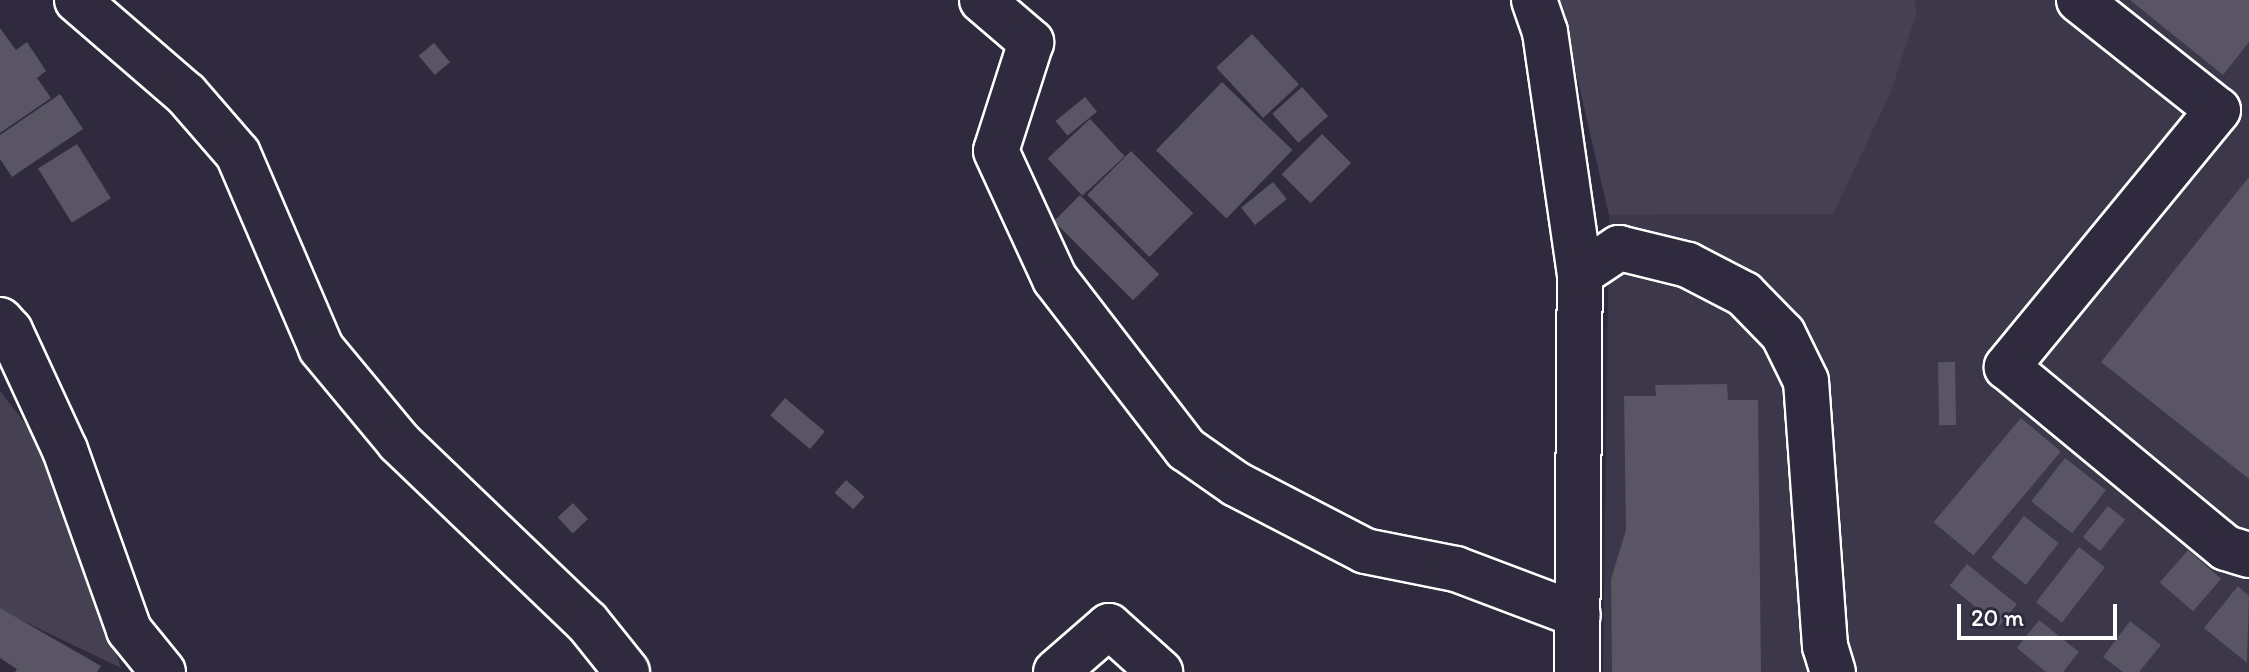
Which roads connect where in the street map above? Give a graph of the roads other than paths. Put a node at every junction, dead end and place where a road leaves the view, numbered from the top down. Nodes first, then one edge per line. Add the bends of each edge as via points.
1 (77, 0) edge
2 (982, 0) edge
3 (1534, 0) edge
4 (2079, 0) edge
5 (1580, 274) junction
6 (0, 320) edge
7 (2249, 555) edge
8 (1578, 615) junction
9 (163, 672) edge
10 (627, 672) edge
11 (1056, 672) edge
12 (1160, 672) edge
13 (1577, 672) edge
14 (1833, 672) edge

1 - 10 street via 186,94 238,154 321,348 399,442 587,622
2 - 8 street via 1031,42 996,151 1055,279 1186,449 1236,484 1365,551 1456,569
3 - 5 street via 1545,32
4 - 7 street via 2218,110 2007,367 2226,548
5 - 8 street
5 - 14 street via 1619,248 1688,265 1744,294 1783,334 1806,381 1825,646
6 - 9 street via 10,331 65,450 129,630
8 - 13 street
11 - 12 street via 1109,626

